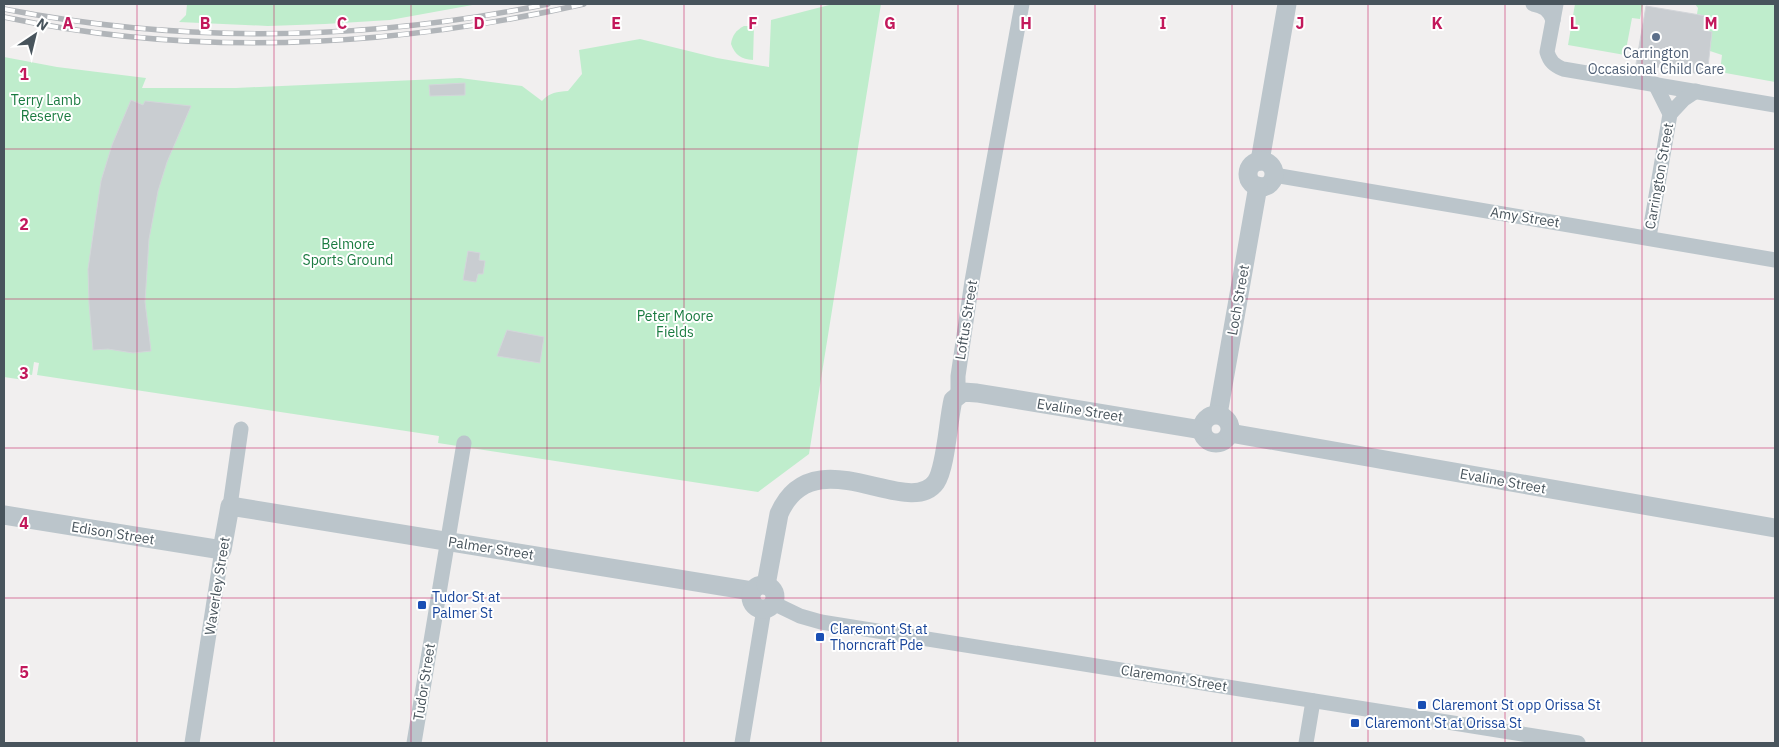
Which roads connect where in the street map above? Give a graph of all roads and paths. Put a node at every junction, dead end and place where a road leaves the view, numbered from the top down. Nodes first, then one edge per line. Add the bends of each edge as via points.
1 (1022, 4) edge
2 (1287, 4) edge
3 (1533, 4) edge
4 (1556, 4) edge
5 (1553, 20) junction
6 (1655, 84) junction
7 (1696, 92) junction
8 (1775, 105) edge
9 (1670, 114) junction
10 (1260, 161) junction
11 (1274, 175) junction
12 (1258, 186) junction
13 (1649, 238) junction
14 (1775, 260) edge
15 (958, 395) junction
16 (1218, 414) junction
17 (241, 429) dead end
18 (1202, 430) junction
19 (1230, 433) junction
20 (464, 443) dead end
21 (230, 506) junction
22 (4, 515) edge
23 (1775, 528) edge
24 (446, 541) junction
25 (222, 550) junction
26 (759, 588) junction
27 (769, 606) junction
28 (1313, 701) junction
29 (192, 743) edge
30 (414, 743) edge
31 (742, 743) edge
32 (1306, 743) edge
33 (1578, 743) edge

1 - 15 street, Loftus Street via 972,281
2 - 10 street
3 - 5 street via 1546,9
4 - 5 street
5 - 6 street via 1547,52 1549,60 1556,66
6 - 7 street
6 - 9 street, Carrington Street
7 - 8 street
7 - 9 street, Carrington Street
9 - 13 street, Carrington Street
10 - 11 street via 1268,163
10 - 12 street via 1248,170 1249,178
11 - 12 street via 1268,184
11 - 13 street, Amy Street
12 - 16 street, Loch Street
13 - 14 street, Amy Street
15 - 18 street, Evaline Street via 968,392
15 - 26 street, Loftus Street via 951,409 941,470 928,490 906,492 826,478 809,484 791,495 782,506
16 - 18 street via 1206,418
16 - 19 street via 1227,419
17 - 21 street, Waverley Street
18 - 19 street via 1206,439 1215,443 1224,441
19 - 23 street, Evaline Street
20 - 24 street, Tudor Street
21 - 24 street, Palmer Street
21 - 25 street, Waverley Street
22 - 25 street, Edison Street
24 - 26 street, Palmer Street
24 - 30 street, Tudor Street
25 - 29 street, Waverley Street
26 - 27 street via 774,592
27 - 28 street, Claremont Street via 821,622
27 - 31 street
28 - 32 street
28 - 33 street, Claremont Street

